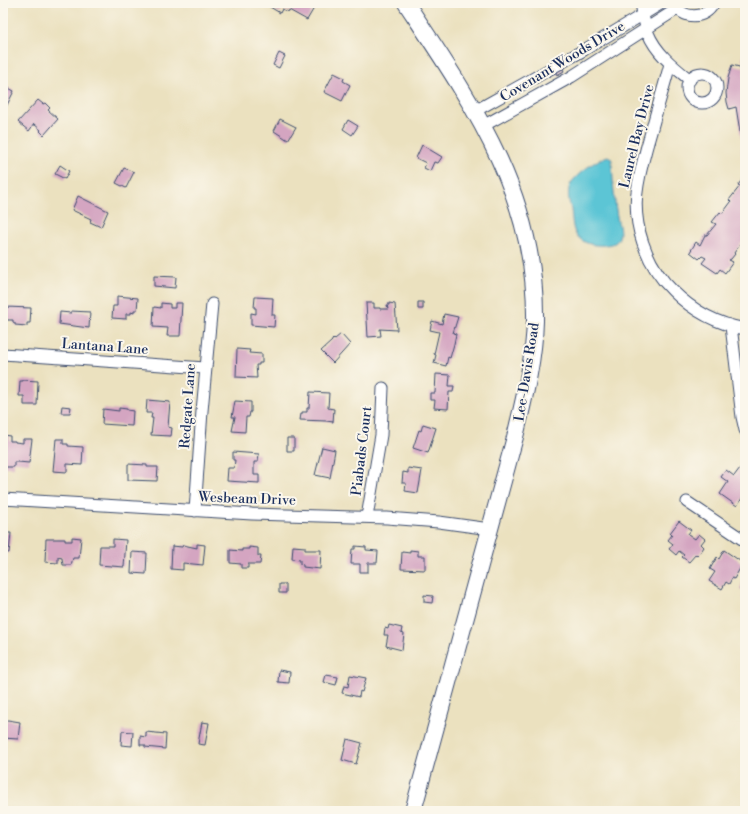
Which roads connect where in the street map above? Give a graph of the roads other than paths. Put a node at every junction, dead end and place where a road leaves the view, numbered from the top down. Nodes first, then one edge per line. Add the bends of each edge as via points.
1 (406, 3) edge
2 (641, 3) edge
3 (662, 3) edge
4 (714, 3) edge
5 (675, 6) edge
6 (643, 15) junction
7 (646, 28) junction
8 (670, 64) junction
9 (690, 80) dead end
10 (475, 111) junction
11 (483, 126) junction
12 (212, 304) dead end
13 (731, 326) junction
14 (745, 329) edge
15 (3, 354) edge
16 (205, 368) junction
17 (383, 388) dead end
18 (745, 430) edge
19 (3, 499) edge
20 (687, 502) dead end
21 (195, 511) junction
22 (367, 517) junction
23 (490, 529) junction
24 (745, 541) edge
25 (413, 811) edge

1 - 10 main road, Lee-Davis Road
2 - 6 street
3 - 6 street, Covenant Woods Drive
4 - 5 street, Covenant Woods Drive via 711,9 698,16 683,14
5 - 7 street, Covenant Woods Drive
6 - 7 street
6 - 10 street, Covenant Woods Drive
7 - 8 street via 653,43
7 - 11 street, Covenant Woods Drive via 571,77
8 - 9 street
8 - 13 street, Laurel Bay Drive via 638,186 639,230 649,258 668,286 700,313
10 - 11 main road, Lee-Davis Road
11 - 23 main road, Lee-Davis Road via 516,196 525,227 535,295 534,341 527,388
12 - 16 street, Redgate Lane
13 - 14 street, Laurel Bay Drive
13 - 18 street
15 - 16 street, Lantana Lane
16 - 21 street, Redgate Lane
17 - 22 street, Piabads Court via 382,435
19 - 21 street, Wesbeam Drive
20 - 24 street
21 - 22 street, Wesbeam Drive
22 - 23 street, Wesbeam Drive via 439,522
23 - 25 main road, Lee-Davis Road

